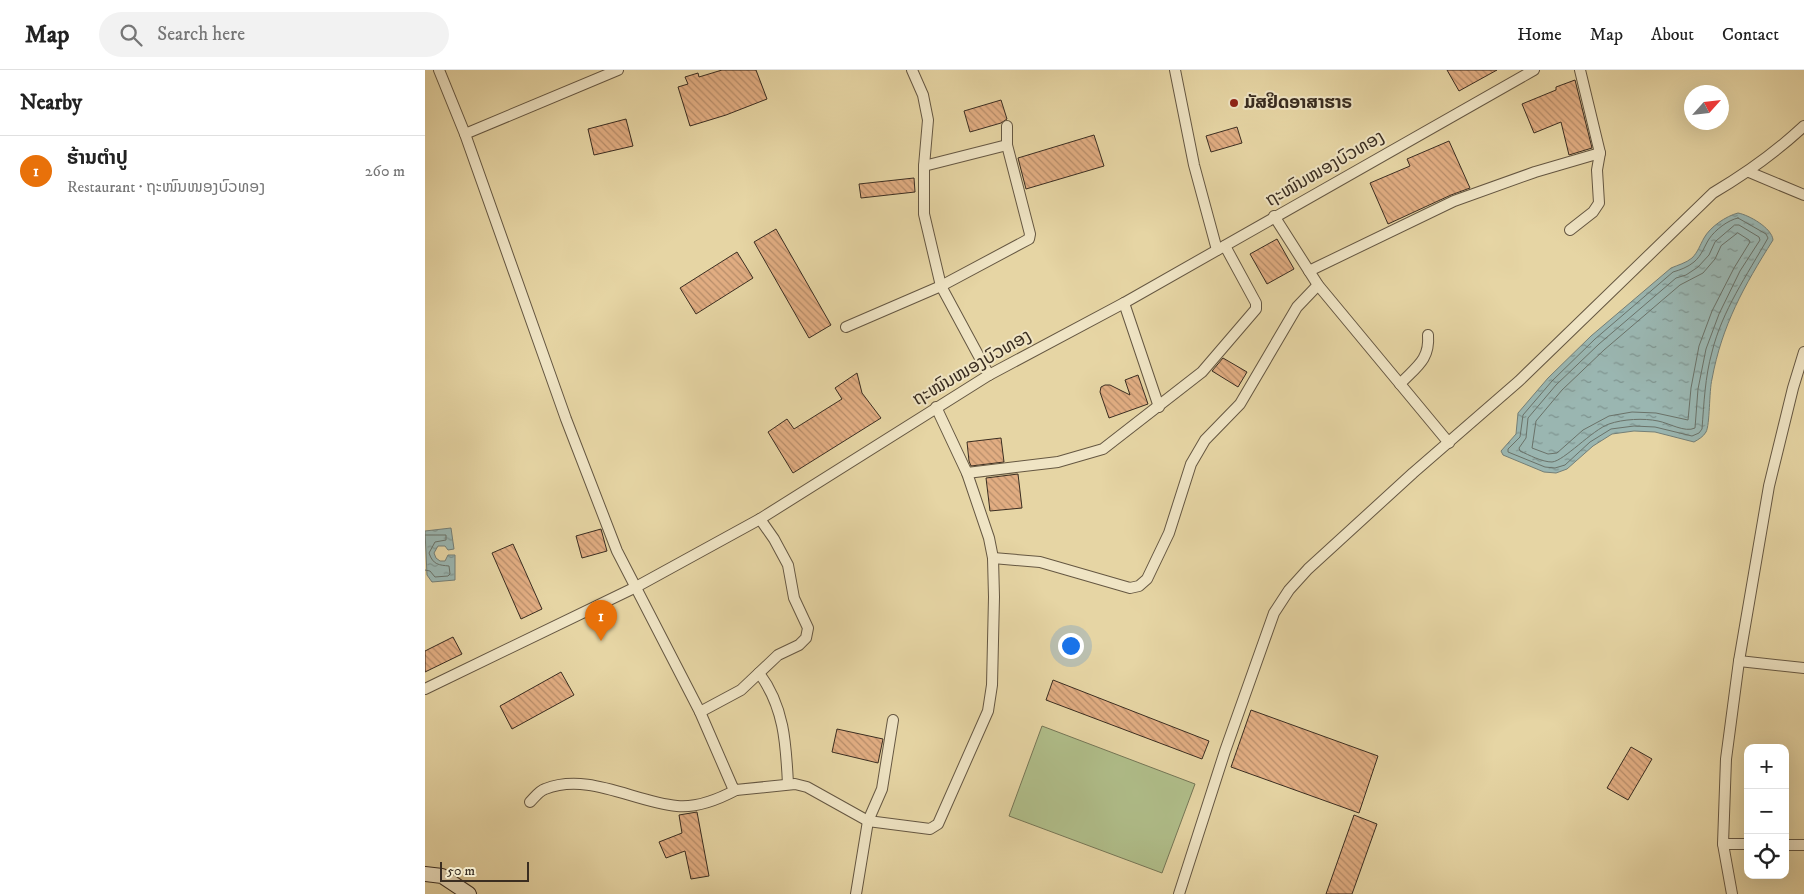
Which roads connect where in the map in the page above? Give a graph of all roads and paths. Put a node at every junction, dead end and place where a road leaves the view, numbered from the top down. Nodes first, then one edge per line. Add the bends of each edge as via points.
1 (439, 70) edge
2 (618, 70) edge
3 (911, 70) edge
4 (1175, 70) edge
5 (1534, 70) edge
6 (1580, 70) edge
7 (1007, 126) dead end
8 (1804, 126) edge
9 (465, 134) junction
10 (1007, 145) junction
11 (1600, 152) junction
12 (924, 166) junction
13 (1749, 172) junction
14 (1804, 194) edge
15 (1274, 216) junction
16 (1570, 230) dead end
17 (1221, 248) junction
18 (1309, 271) junction
19 (1318, 285) junction
20 (941, 286) junction
21 (1124, 303) junction
22 (846, 326) dead end
23 (1428, 335) dead end
24 (1804, 352) edge
25 (989, 375) junction
26 (1400, 384) junction
27 (1159, 407) junction
28 (935, 408) junction
29 (1449, 443) junction
30 (967, 473) junction
31 (760, 519) junction
32 (993, 558) junction
33 (635, 587) junction
34 (1739, 661) junction
35 (1804, 668) edge
36 (759, 673) junction
37 (425, 689) edge
38 (700, 712) junction
39 (893, 720) dead end
40 (788, 784) junction
41 (736, 790) junction
42 (531, 802) dead end
43 (869, 821) junction
44 (1723, 844) junction
45 (1744, 844) edge
46 (1789, 845) edge
47 (1804, 845) edge
48 (425, 874) edge
49 (469, 894) edge
50 (856, 894) edge
51 (1179, 894) edge
52 (1732, 894) edge

1 - 9 street
2 - 9 street
3 - 12 street via 923,95 928,120
4 - 17 street via 1194,165
5 - 15 street, ຖະໜົນໜອງບົວທອງ
6 - 11 street
7 - 10 street
8 - 13 street
9 - 33 street via 570,427 617,551
10 - 12 street
10 - 20 street via 1029,239
11 - 16 street via 1597,170 1599,203
11 - 18 street via 1454,201
12 - 20 street via 924,214
13 - 14 street
13 - 29 street via 1713,193 1519,381
15 - 17 street, ຖະໜົນໜອງບົວທອງ
15 - 18 street
17 - 21 street, ຖະໜົນໜອງບົວທອງ
17 - 27 street via 1256,303 1256,309 1202,372
18 - 19 street
19 - 26 street
19 - 32 street via 1297,307 1240,404 1205,440 1191,464 1169,533 1147,579 1139,586 1130,588 1040,562
20 - 22 street
20 - 25 street
21 - 25 street, ຖະໜົນໜອງບົວທອງ
21 - 27 street
23 - 26 street via 1427,356
24 - 34 street via 1769,486
25 - 28 street, ຖະໜົນໜອງບົວທອງ
26 - 29 street
27 - 30 street via 1103,449 1058,462
28 - 30 street
28 - 31 street, ຖະໜົນໜອງບົວທອງ
29 - 51 street via 1309,569 1289,590 1274,613
30 - 32 street
31 - 33 street, ຖະໜົນໜອງບົວທອງ
31 - 36 street via 788,565 794,598 808,628 806,638 799,645 777,655
32 - 43 street via 993,660 988,711 938,824 930,829
33 - 37 street, ຖະໜົນໜອງບົວທອງ
33 - 38 street
34 - 35 street
34 - 44 street via 1725,758
36 - 38 street via 741,690
36 - 40 street via 781,716
38 - 41 street
39 - 43 street via 882,789
40 - 41 street
40 - 43 street via 807,787
41 - 42 street via 718,800 678,806 593,786 567,784 543,790
43 - 50 street
44 - 45 street
44 - 52 street
46 - 47 street
48 - 49 street via 442,876

